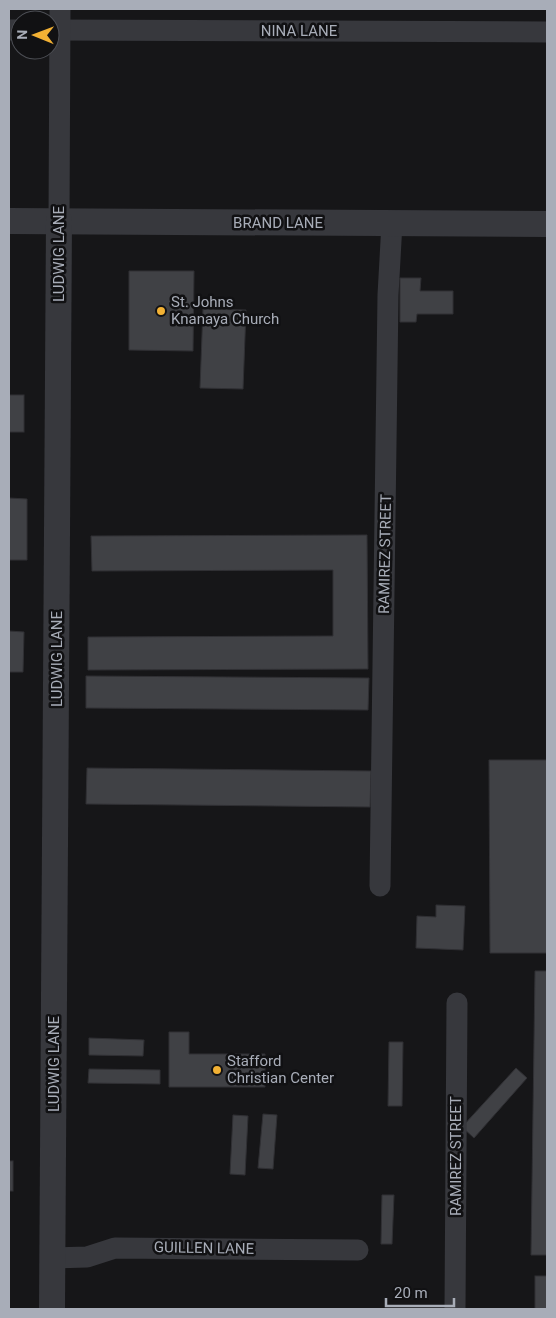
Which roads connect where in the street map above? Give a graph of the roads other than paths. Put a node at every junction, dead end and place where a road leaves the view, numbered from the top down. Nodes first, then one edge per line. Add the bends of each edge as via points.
1 (60, 23) edge
2 (547, 32) edge
3 (57, 60) edge
4 (9, 221) edge
5 (59, 221) junction
6 (392, 223) junction
7 (547, 224) edge
8 (380, 886) dead end
9 (457, 1003) dead end
10 (358, 1250) dead end
11 (52, 1258) junction
12 (52, 1309) edge
13 (454, 1309) edge

1 - 2 street, NINA LANE
3 - 5 street, LUDWIG LANE
4 - 5 street, BRAND LANE
5 - 6 street, BRAND LANE
5 - 11 street, LUDWIG LANE
6 - 7 street, BRAND LANE
6 - 8 street, RAMIREZ STREET via 388,295
9 - 13 street, RAMIREZ STREET
10 - 11 street, GUILLEN LANE via 115,1248 87,1257
11 - 12 street, LUDWIG LANE

